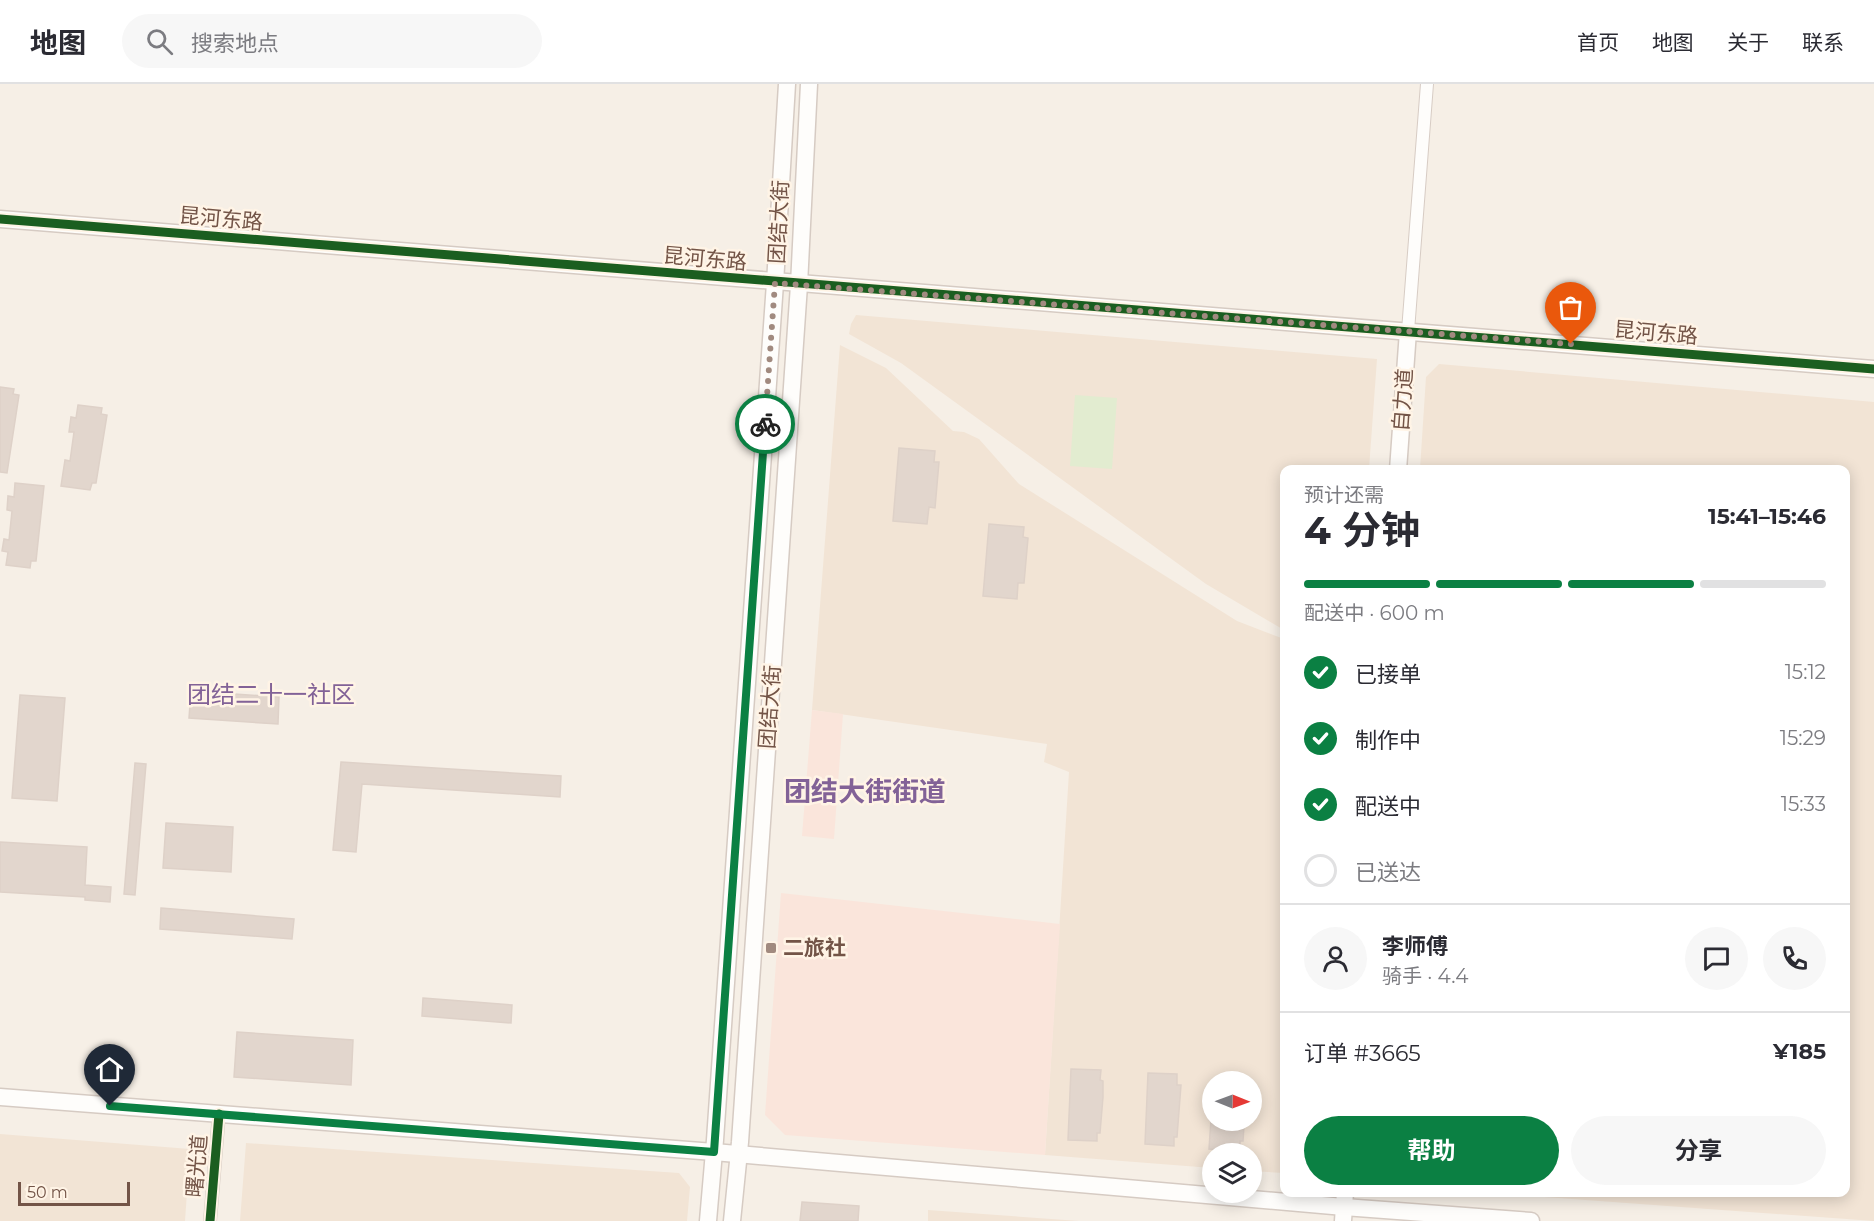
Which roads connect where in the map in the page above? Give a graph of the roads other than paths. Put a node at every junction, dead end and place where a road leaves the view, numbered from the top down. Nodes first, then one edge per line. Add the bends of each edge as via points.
1 (787, 84) edge
2 (808, 84) edge
3 (1427, 84) edge
4 (0, 219) edge
5 (775, 283) junction
6 (799, 285) junction
7 (1408, 331) junction
8 (1874, 369) edge
9 (1398, 465) edge
10 (0, 1097) edge
11 (219, 1114) junction
12 (714, 1152) junction
13 (739, 1154) junction
14 (1344, 1207) edge
15 (210, 1221) edge
16 (708, 1221) edge
17 (732, 1221) edge
18 (1531, 1221) edge

1 - 5 main road, 团结大街
2 - 6 main road, 团结大街
3 - 7 street
4 - 5 main road, 昆河东路
5 - 6 main road, 昆河东路
5 - 12 main road, 团结大街
6 - 7 main road, 昆河东路
6 - 13 main road, 团结大街
7 - 8 main road, 昆河东路
7 - 9 main road, 自力道
10 - 11 main road
11 - 12 main road
11 - 15 street, 曙光道
12 - 13 main road
12 - 16 main road, 团结大街
13 - 14 main road
13 - 17 main road, 团结大街
14 - 18 main road

